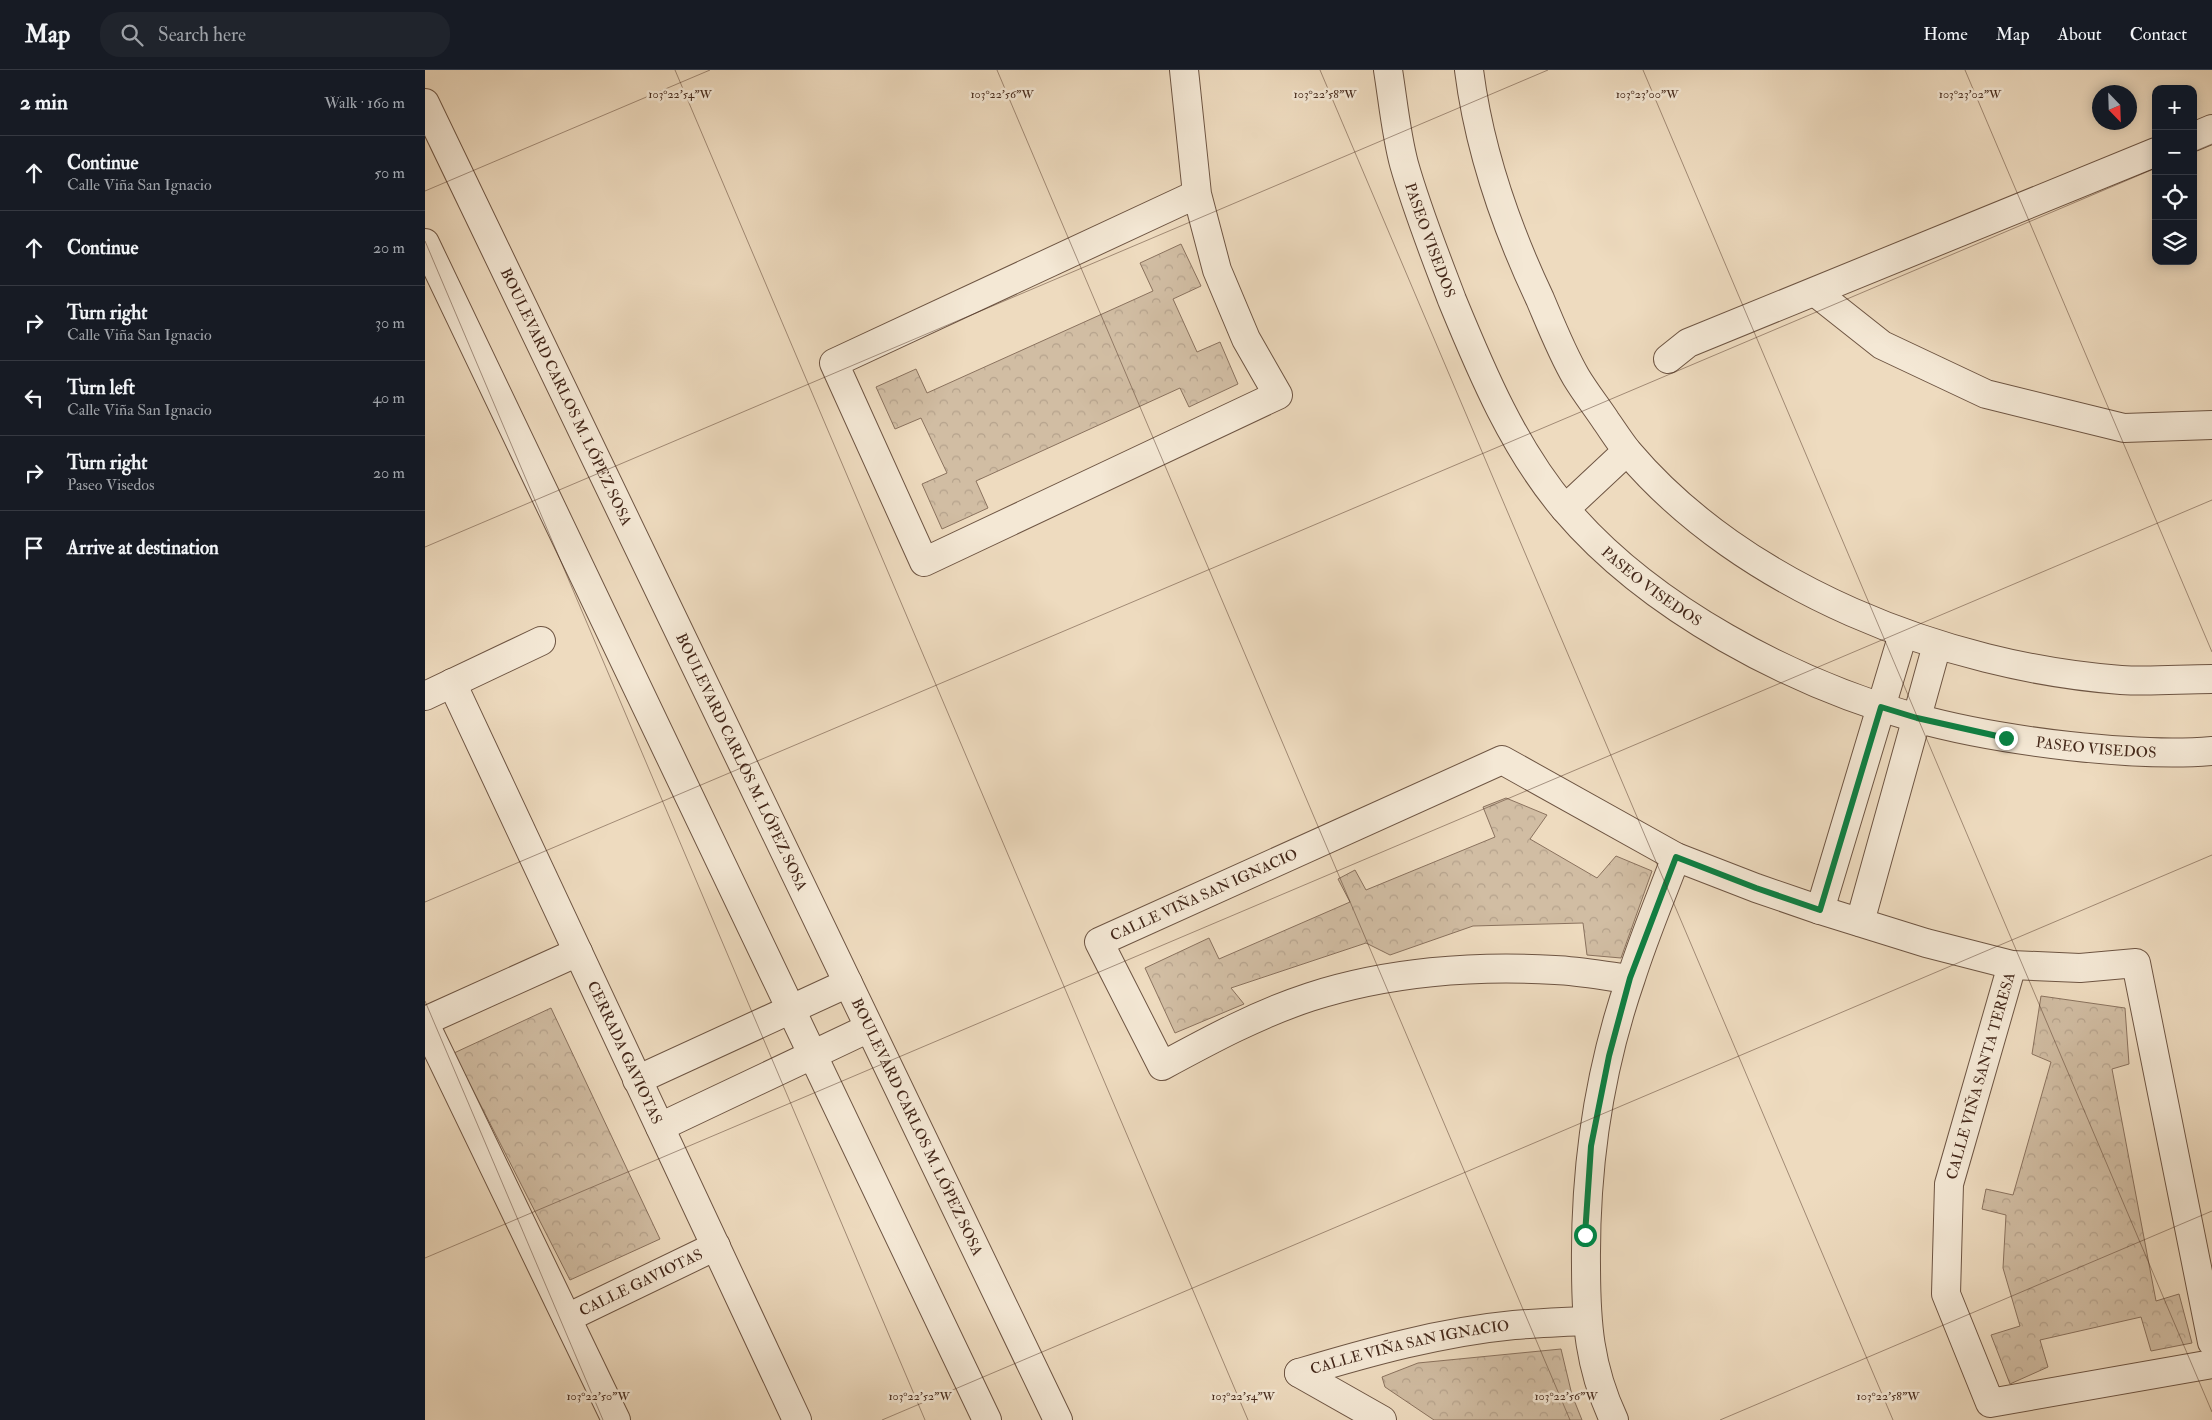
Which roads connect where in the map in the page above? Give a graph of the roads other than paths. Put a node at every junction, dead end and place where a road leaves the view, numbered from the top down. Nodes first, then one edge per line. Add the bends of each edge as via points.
1 (1184, 70) edge
2 (1388, 70) edge
3 (1469, 70) edge
4 (425, 103) edge
5 (2212, 129) edge
6 (2197, 135) edge
7 (2152, 154) edge
8 (1197, 194) junction
9 (425, 243) edge
10 (1815, 292) junction
11 (1668, 359) dead end
12 (2212, 424) edge
13 (1627, 451) junction
14 (1565, 509) junction
15 (1903, 634) junction
16 (541, 641) dead end
17 (1937, 645) junction
18 (2212, 679) edge
19 (452, 683) junction
20 (425, 696) edge
21 (1881, 707) junction
22 (1917, 718) junction
23 (2212, 751) edge
24 (1676, 857) junction
25 (1820, 910) junction
26 (1861, 922) junction
27 (578, 952) junction
28 (2012, 965) junction
29 (1630, 978) junction
30 (848, 983) junction
31 (791, 1010) junction
32 (425, 1023) edge
33 (869, 1028) junction
34 (813, 1055) junction
35 (637, 1080) junction
36 (660, 1127) junction
37 (716, 1246) junction
38 (567, 1318) junction
39 (1586, 1320) junction
40 (2212, 1342) edge
41 (2212, 1364) edge
42 (615, 1420) edge
43 (797, 1420) edge
44 (987, 1420) edge
45 (1058, 1420) edge
46 (1382, 1420) edge
47 (1614, 1420) edge

1 - 8 street
2 - 14 street, PASEO VISEDOS via 1403,162 1433,252 1494,398 1526,456
3 - 13 street via 1483,147 1517,251 1575,375
4 - 30 street, BOULEVARD CARLOS M. LÓPEZ SOSA
5 - 6 street
7 - 10 street
8 - 8 street via 1217,270 1246,339 1278,395 924,562 834,363
9 - 31 street
10 - 11 street via 1688,343
10 - 12 street via 1882,346 1986,394 2125,428
13 - 14 street
13 - 15 street via 1676,501 1733,546 1820,598
14 - 21 street, PASEO VISEDOS via 1623,568 1699,622 1787,670
15 - 17 street
15 - 21 street
16 - 19 street
17 - 18 street via 2025,667 2122,680
17 - 22 street
19 - 20 street
19 - 27 street, CERRADA GAVIOTAS
21 - 22 street, PASEO VISEDOS
21 - 25 street
22 - 23 street, PASEO VISEDOS via 2006,738 2107,750
22 - 26 street
24 - 25 street, CALLE VIÑA SAN IGNACIO
24 - 29 street
24 - 29 street, CALLE VIÑA SAN IGNACIO via 1502,760 1099,942 1162,1066 1234,1027 1311,997 1391,978 1473,968 1555,970
25 - 26 street, CALLE VIÑA SANTA TERESA
26 - 28 street, CALLE VIÑA SANTA TERESA
27 - 32 street
27 - 35 street, CERRADA GAVIOTAS
28 - 40 street, CALLE VIÑA SANTA TERESA via 2080,968 2136,963
28 - 41 street, CALLE VIÑA SANTA TERESA via 1949,1184 1946,1294 1989,1404
29 - 39 street via 1609,1056 1591,1146 1585,1235
30 - 31 street
30 - 33 street, BOULEVARD CARLOS M. LÓPEZ SOSA
31 - 34 street
31 - 35 street
32 - 38 street
33 - 34 street
33 - 45 street, BOULEVARD CARLOS M. LÓPEZ SOSA
34 - 36 street
34 - 44 street
35 - 36 street, CERRADA GAVIOTAS
36 - 37 street, CERRADA GAVIOTAS
37 - 38 street, CALLE GAVIOTAS
37 - 43 street, CERRADA GAVIOTAS
38 - 42 street
39 - 46 street, CALLE VIÑA SAN IGNACIO via 1513,1325 1441,1336 1369,1352 1299,1373
39 - 47 street via 1593,1362

